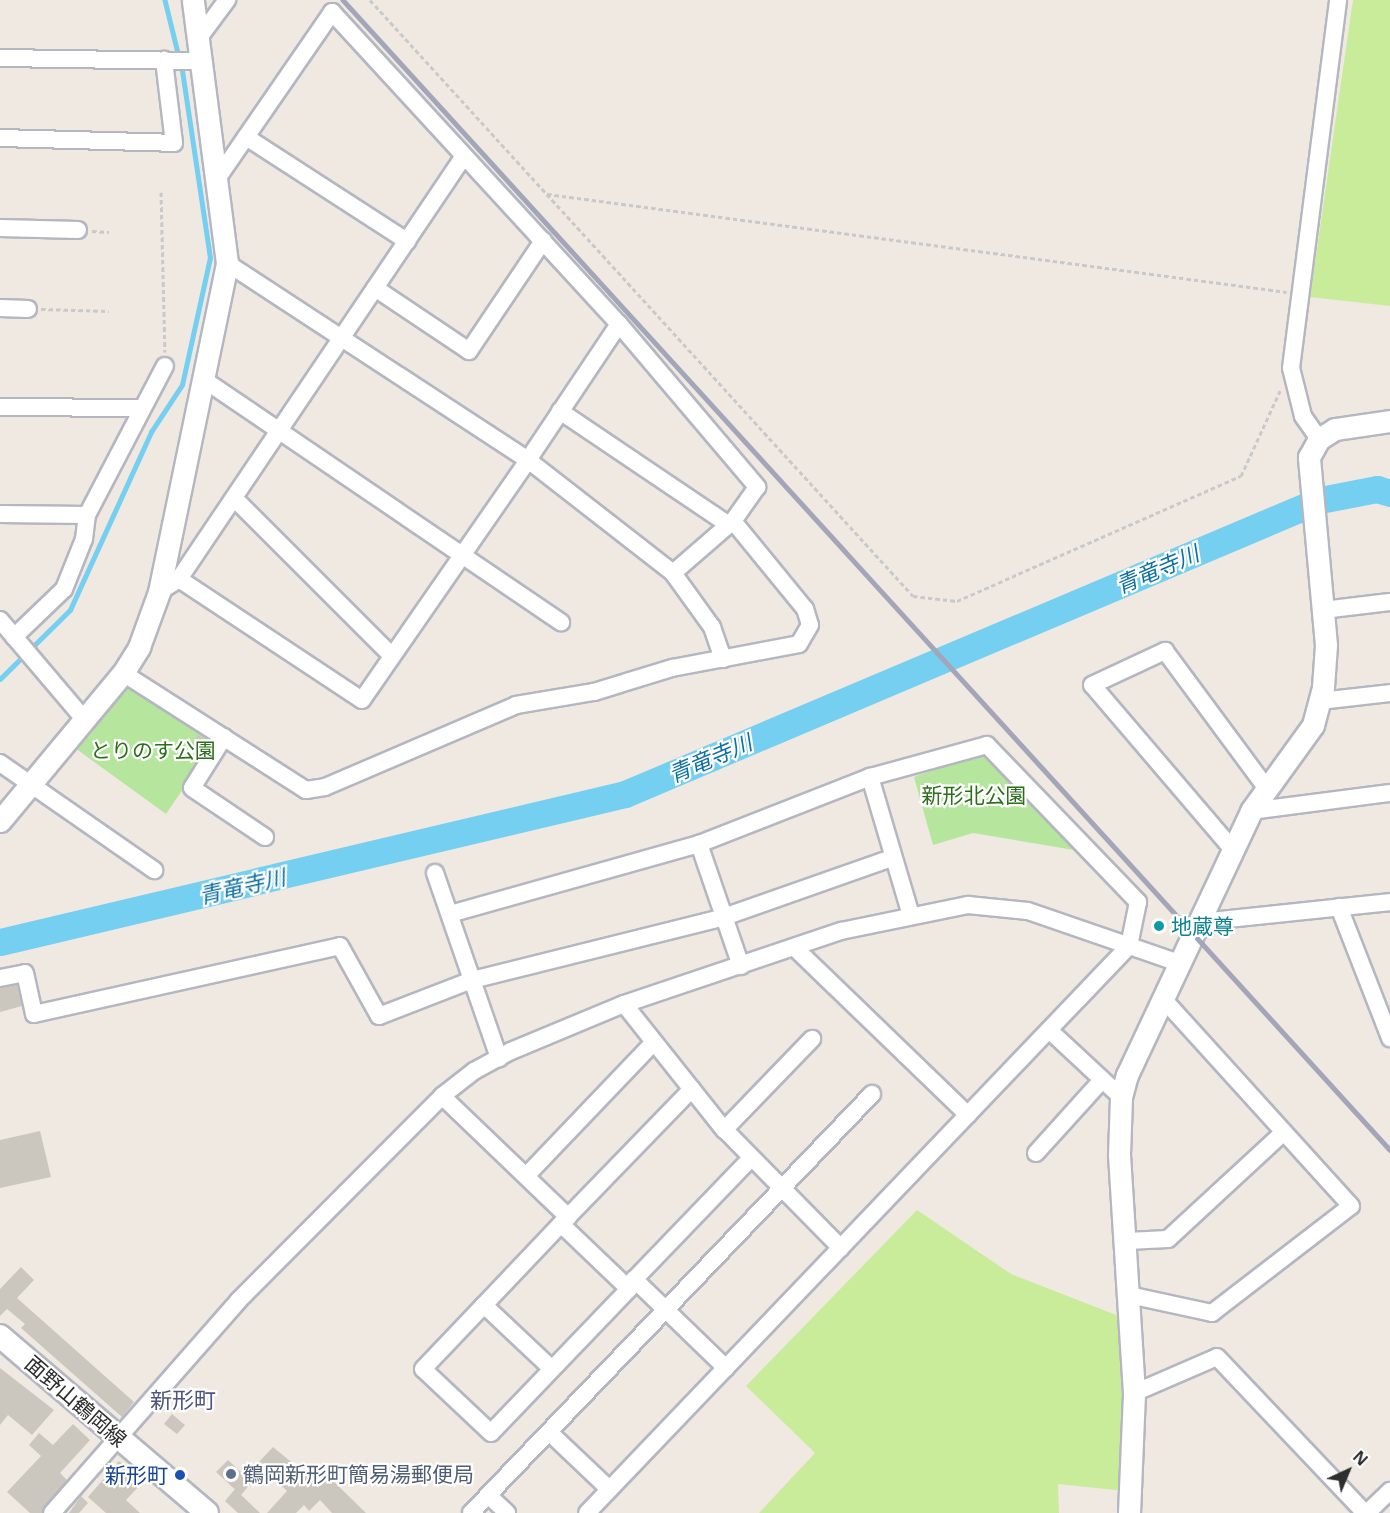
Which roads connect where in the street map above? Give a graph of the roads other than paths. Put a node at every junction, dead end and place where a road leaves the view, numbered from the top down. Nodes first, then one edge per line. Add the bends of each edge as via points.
1 (193, 0) edge
2 (227, 0) edge
3 (1338, 0) edge
4 (198, 39) junction
5 (0, 58) edge
6 (164, 60) junction
7 (200, 61) junction
8 (246, 137) junction
9 (0, 138) edge
10 (464, 156) junction
11 (217, 179) junction
12 (0, 228) edge
13 (78, 230) dead end
14 (407, 241) junction
15 (543, 241) junction
16 (227, 262) junction
17 (375, 288) junction
18 (0, 308) edge
19 (28, 309) road end
20 (619, 324) junction
21 (342, 338) junction
22 (165, 366) road end
23 (203, 379) junction
24 (0, 407) edge
25 (142, 408) junction
26 (560, 411) junction
27 (1390, 422) edge
28 (279, 430) junction
29 (1319, 439) junction
30 (528, 459) junction
31 (234, 498) junction
32 (0, 514) edge
33 (87, 515) junction
34 (731, 523) junction
35 (462, 554) junction
36 (673, 573) junction
37 (179, 579) junction
38 (159, 591) junction
39 (1390, 602) edge
40 (1323, 610) junction
41 (0, 620) edge
42 (561, 622) dead end
43 (14, 637) junction
44 (392, 656) junction
45 (723, 659) junction
46 (123, 673) junction
47 (1390, 693) edge
48 (1320, 701) junction
49 (84, 719) junction
50 (224, 738) junction
51 (0, 763) edge
52 (870, 777) junction
53 (31, 786) junction
54 (1265, 786) junction
55 (1390, 793) edge
56 (1251, 811) junction
57 (0, 821) edge
58 (265, 837) dead end
59 (699, 844) junction
60 (1234, 851) junction
61 (892, 858) junction
62 (154, 870) dead end
63 (435, 873) dead end
64 (1390, 902) edge
65 (1339, 907) junction
66 (450, 914) junction
67 (911, 915) junction
68 (724, 917) junction
69 (1200, 922) junction
70 (1129, 946) junction
71 (796, 949) junction
72 (1179, 963) junction
73 (741, 966) junction
74 (0, 978) edge
75 (472, 980) junction
76 (1163, 999) junction
77 (624, 1004) junction
78 (1385, 1015) edge
79 (1049, 1030) junction
80 (1390, 1038) edge
81 (812, 1039) dead end
82 (654, 1042) junction
83 (499, 1058) junction
84 (1102, 1080) junction
85 (692, 1089) junction
86 (872, 1094) dead end
87 (442, 1096) junction
88 (1121, 1098) junction
89 (968, 1115) junction
90 (724, 1130) junction
91 (1283, 1132) junction
92 (1036, 1153) dead end
93 (751, 1158) junction
94 (526, 1176) junction
95 (783, 1188) junction
96 (565, 1221) junction
97 (1127, 1241) junction
98 (841, 1248) junction
99 (631, 1283) junction
100 (1130, 1295) junction
101 (484, 1305) junction
102 (666, 1310) junction
103 (0, 1336) edge
104 (726, 1368) junction
105 (552, 1370) junction
106 (1134, 1393) junction
107 (549, 1432) junction
108 (118, 1438) junction
109 (609, 1489) junction
110 (1390, 1491) edge
111 (488, 1495) junction
112 (52, 1513) edge
113 (207, 1513) edge
114 (471, 1513) edge
115 (507, 1513) edge
116 (587, 1513) edge
117 (1129, 1513) edge
118 (1366, 1513) edge

1 - 4 street
2 - 4 street
3 - 29 street via 1291,368 1303,416
4 - 7 street
5 - 6 street
6 - 7 street
6 - 9 street via 174,143
7 - 11 street
8 - 10 street via 332,12
8 - 11 street
8 - 14 street
10 - 14 street
10 - 15 street
11 - 16 street
12 - 13 street
14 - 17 street
15 - 17 street via 469,351
15 - 20 street
16 - 21 street
16 - 23 street
17 - 21 street
18 - 19 street
20 - 26 street
20 - 34 street via 757,487
21 - 28 street
21 - 30 street
22 - 25 street
23 - 28 street
23 - 38 street
24 - 25 street
25 - 33 street
26 - 30 street
26 - 34 street
27 - 29 street via 1335,429
28 - 31 street
28 - 35 street
29 - 40 street via 1309,456
30 - 35 street
30 - 36 street
31 - 37 street
31 - 44 street
32 - 33 street
33 - 43 street via 84,539 64,589
34 - 36 street
34 - 45 street via 805,609 810,625 799,645
35 - 42 street
35 - 44 street
36 - 45 street via 712,627
37 - 38 street
37 - 44 street via 362,700
38 - 46 street via 139,647
39 - 40 street
40 - 48 street via 1326,645
41 - 43 street
43 - 49 street
45 - 50 street via 672,668 594,692 516,705 325,787 306,790
46 - 49 street
46 - 50 street
47 - 48 street
48 - 54 street via 1313,725
49 - 53 street
50 - 58 street via 192,788
51 - 53 street
52 - 59 street
52 - 61 street
52 - 70 street via 987,745 1138,902
53 - 57 street
53 - 62 street
54 - 56 street
54 - 60 street via 1165,651 1092,685
55 - 56 street
56 - 60 street
59 - 66 street
59 - 68 street
60 - 69 street
61 - 67 street
61 - 68 street
63 - 66 street
64 - 65 street
65 - 69 street
65 - 78 street
66 - 75 street
67 - 70 street via 994,905 1028,911
67 - 71 street via 872,922
68 - 73 street
68 - 75 street
69 - 72 street
70 - 72 street
70 - 79 street
71 - 73 street
71 - 89 street
72 - 76 street
73 - 77 street
74 - 75 street via 25,973 34,1014 340,946 379,1016
75 - 83 street
76 - 88 street
76 - 91 street
77 - 82 street
77 - 83 street
78 - 80 street
79 - 84 street
79 - 89 street
81 - 90 street
82 - 85 street
82 - 94 street
83 - 87 street
84 - 88 street
84 - 92 street
85 - 90 street
85 - 96 street
86 - 95 street
87 - 94 street
87 - 108 street via 239,1300
88 - 97 street via 1119,1143
89 - 98 street
90 - 93 street
91 - 97 street via 1168,1239
91 - 100 street via 1351,1206 1212,1313
93 - 95 street
93 - 99 street
94 - 96 street
95 - 98 street
95 - 102 street
96 - 99 street
96 - 101 street
97 - 100 street
98 - 104 street
99 - 102 street
99 - 105 street
100 - 106 street
101 - 105 street
101 - 105 street via 423,1369 491,1433
102 - 104 street
102 - 107 street
103 - 108 main road, 面野山鶴岡線
104 - 109 street
106 - 117 street
106 - 118 street via 1217,1357
107 - 109 street
107 - 111 street
108 - 112 street
108 - 113 main road, 面野山鶴岡線
109 - 116 street
110 - 118 street
111 - 114 street
111 - 115 street

